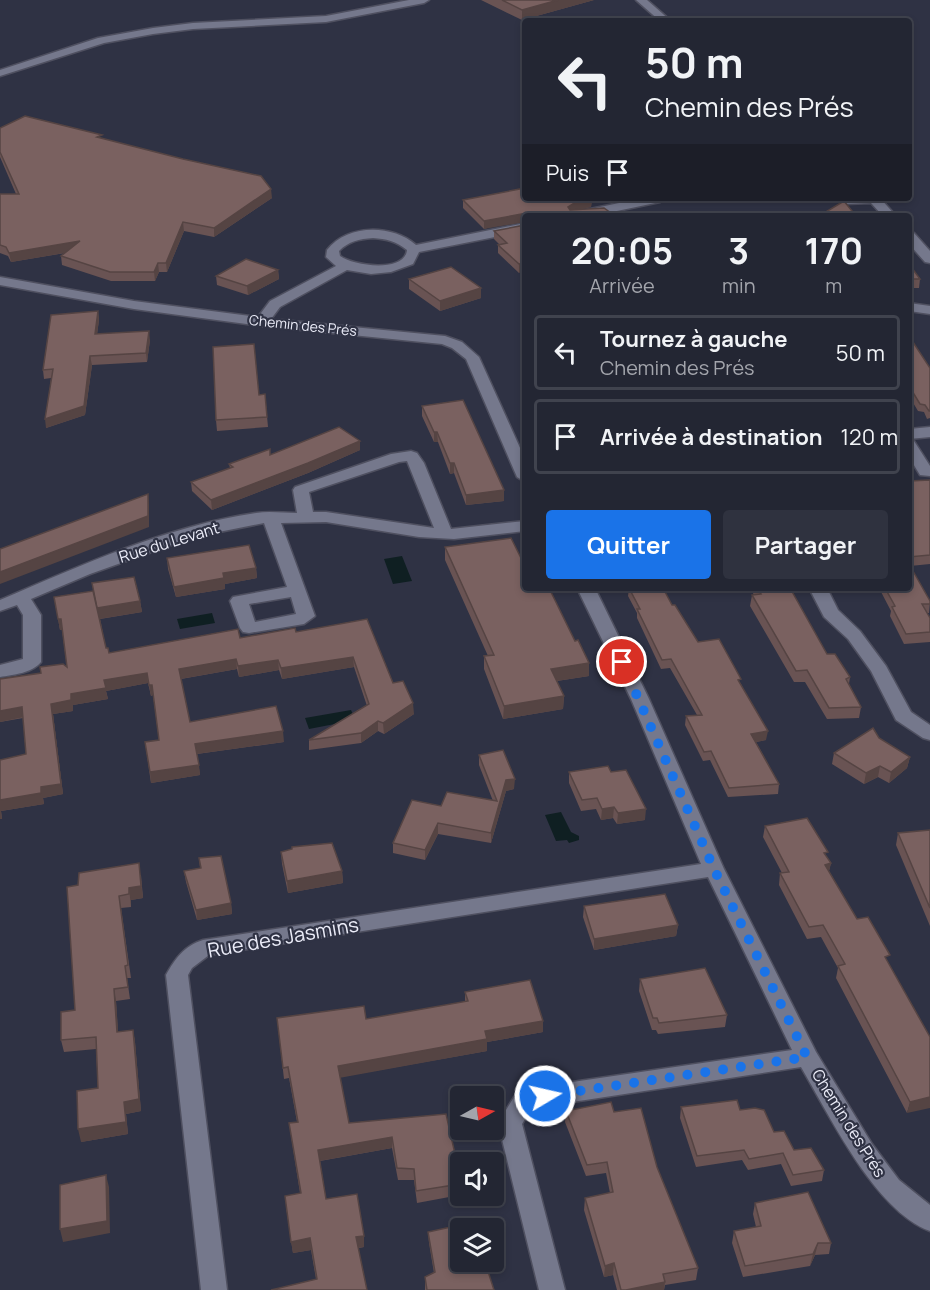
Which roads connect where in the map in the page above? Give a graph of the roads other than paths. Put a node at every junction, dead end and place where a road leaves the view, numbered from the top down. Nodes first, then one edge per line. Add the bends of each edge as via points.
1 (424, 0) edge
2 (641, 0) edge
3 (662, 18) edge
4 (0, 73) edge
5 (646, 201) edge
6 (876, 201) edge
7 (590, 213) edge
8 (887, 213) edge
9 (522, 228) edge
10 (912, 239) edge
11 (413, 249) junction
12 (930, 259) edge
13 (345, 266) junction
14 (0, 281) edge
15 (912, 307) edge
16 (930, 310) edge
17 (262, 322) junction
18 (930, 432) edge
19 (912, 434) edge
20 (912, 448) edge
21 (522, 470) edge
22 (928, 471) edge
23 (912, 473) edge
24 (306, 517) junction
25 (271, 518) junction
26 (522, 526) edge
27 (444, 533) junction
28 (297, 591) dead end
29 (587, 591) edge
30 (819, 591) edge
31 (21, 597) junction
32 (0, 606) edge
33 (0, 671) edge
34 (930, 734) edge
35 (714, 869) junction
36 (807, 1057) junction
37 (930, 1220) edge
38 (214, 1290) edge
39 (552, 1290) edge

1 - 4 street via 326,19 153,31 102,40
2 - 3 street
5 - 7 street
6 - 8 street
9 - 11 street
10 - 12 street
11 - 13 street via 408,261 386,269
11 - 13 street via 393,236 358,236 337,244 333,250 333,257
13 - 17 street via 275,304
14 - 17 street, Chemin des Prés
15 - 16 street
17 - 21 street, Chemin des Prés via 445,340 457,345 472,357
18 - 19 street
20 - 22 street
22 - 23 street
24 - 25 street, Rue du Levant
24 - 27 street, Rue du Levant
24 - 27 street via 302,490 397,457 411,456
25 - 28 street
25 - 31 street, Rue du Levant via 189,533
26 - 27 street, Rue du Levant
29 - 35 street, Chemin des Prés via 640,699
30 - 34 street via 830,613 854,635 880,670 903,716
31 - 32 street, Rue du Levant
31 - 33 street via 32,615 32,662
35 - 36 street, Chemin des Prés
35 - 38 street, Rue des Jasmins via 203,948 184,962 177,975
36 - 37 street, Chemin des Prés via 863,1151 890,1188
36 - 39 street via 545,1096 522,1104 510,1123

